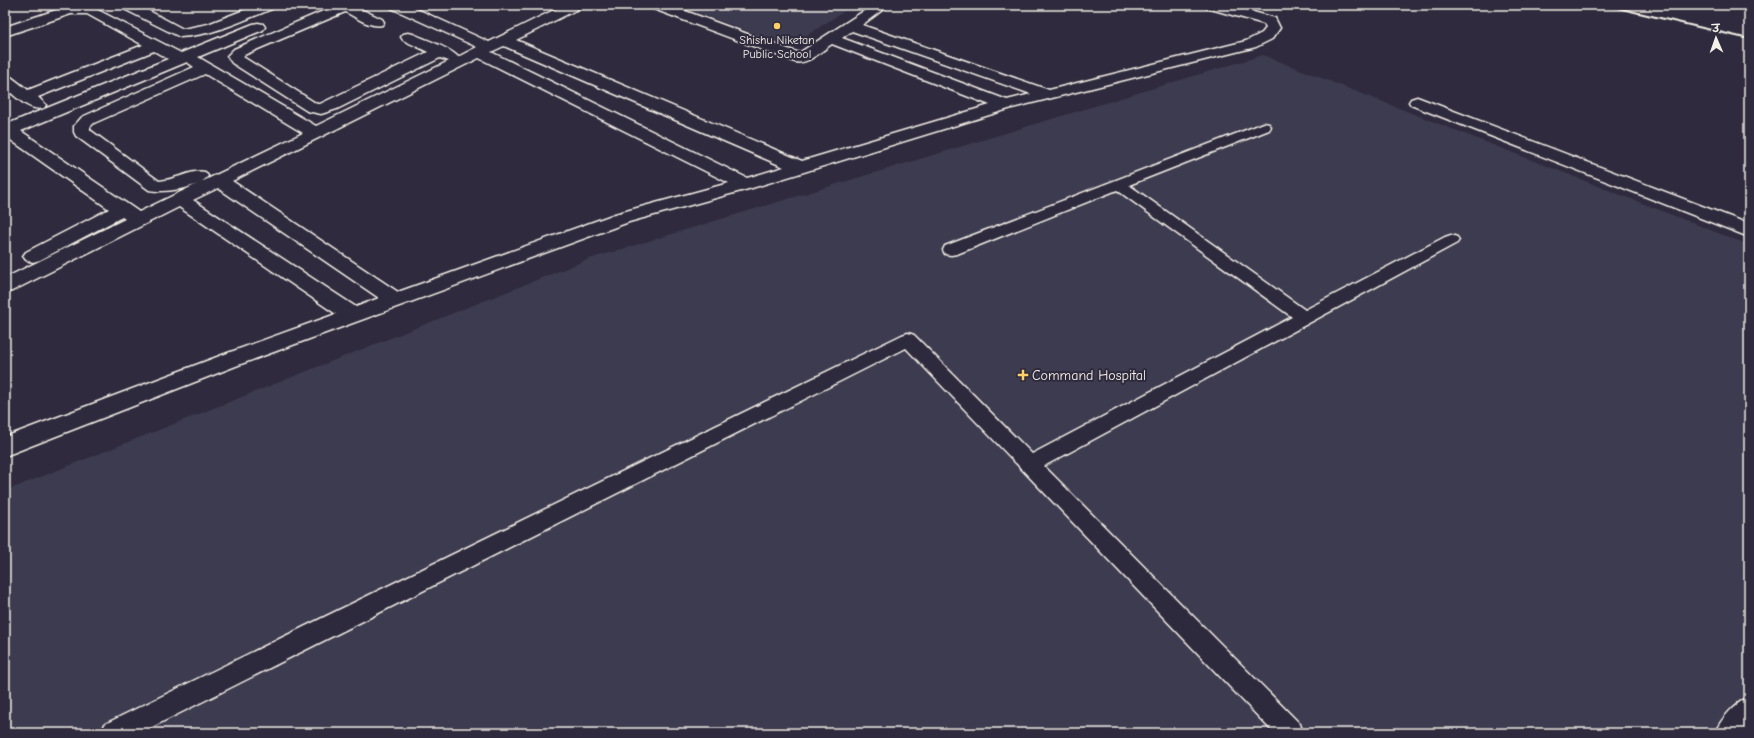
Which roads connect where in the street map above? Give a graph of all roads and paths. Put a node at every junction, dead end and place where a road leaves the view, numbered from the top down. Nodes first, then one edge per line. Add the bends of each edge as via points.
1 (49, 5) edge
2 (128, 5) edge
3 (269, 5) edge
4 (396, 5) edge
5 (551, 5) edge
6 (575, 5) edge
7 (656, 5) edge
8 (882, 5) edge
9 (1212, 5) edge
10 (343, 6) edge
11 (5, 22) edge
12 (271, 22) dead end
13 (377, 22) dead end
14 (851, 26) junction
15 (5, 32) edge
16 (408, 37) dead end
17 (831, 39) junction
18 (155, 45) junction
19 (487, 45) junction
20 (441, 52) junction
21 (183, 58) junction
22 (460, 61) junction
23 (205, 68) junction
24 (5, 80) edge
25 (1046, 94) junction
26 (26, 96) junction
27 (1417, 102) dead end
28 (1006, 105) junction
29 (49, 113) junction
30 (1264, 127) dead end
31 (309, 129) junction
32 (10, 132) edge
33 (800, 167) junction
34 (218, 180) junction
35 (746, 184) junction
36 (1119, 185) junction
37 (179, 199) junction
38 (122, 210) junction
39 (137, 222) junction
40 (1749, 231) edge
41 (1451, 240) dead end
42 (951, 250) dead end
43 (5, 270) edge
44 (5, 286) edge
45 (396, 300) junction
46 (353, 315) junction
47 (1304, 318) junction
48 (5, 447) edge
49 (1030, 464) junction
50 (1749, 709) edge
51 (114, 733) edge
52 (1291, 733) edge
53 (1727, 733) edge

1 - 11 street
2 - 3 street via 180,33 188,34
4 - 19 street
5 - 19 street
6 - 19 street
7 - 17 street via 800,59
8 - 14 street
9 - 25 street via 1270,21 1272,28 1267,36 1251,44
10 - 13 street
10 - 20 street via 235,56 313,108 321,109 332,106
12 - 21 street
14 - 17 street
14 - 25 street
15 - 18 street via 70,10 90,10
16 - 20 street
17 - 28 street
18 - 21 street
18 - 26 street
19 - 22 street
19 - 33 street
19 - 35 street
20 - 22 street
21 - 23 street
21 - 29 street
22 - 31 street
23 - 31 street
23 - 31 street via 88,120 82,126 82,132 155,186 168,187 184,183
24 - 26 street
25 - 28 street
26 - 29 street
27 - 40 street
28 - 33 street
29 - 32 street
30 - 36 lane
31 - 34 street
32 - 38 street
33 - 35 street
34 - 37 street
34 - 45 street
35 - 45 street via 622,218
36 - 42 lane
36 - 47 lane
37 - 39 street
37 - 46 street
38 - 39 street via 131,214
38 - 43 street
39 - 44 street
41 - 47 lane
45 - 46 street
46 - 48 street
47 - 49 lane
49 - 51 lane via 908,339
49 - 52 lane
50 - 53 lane

